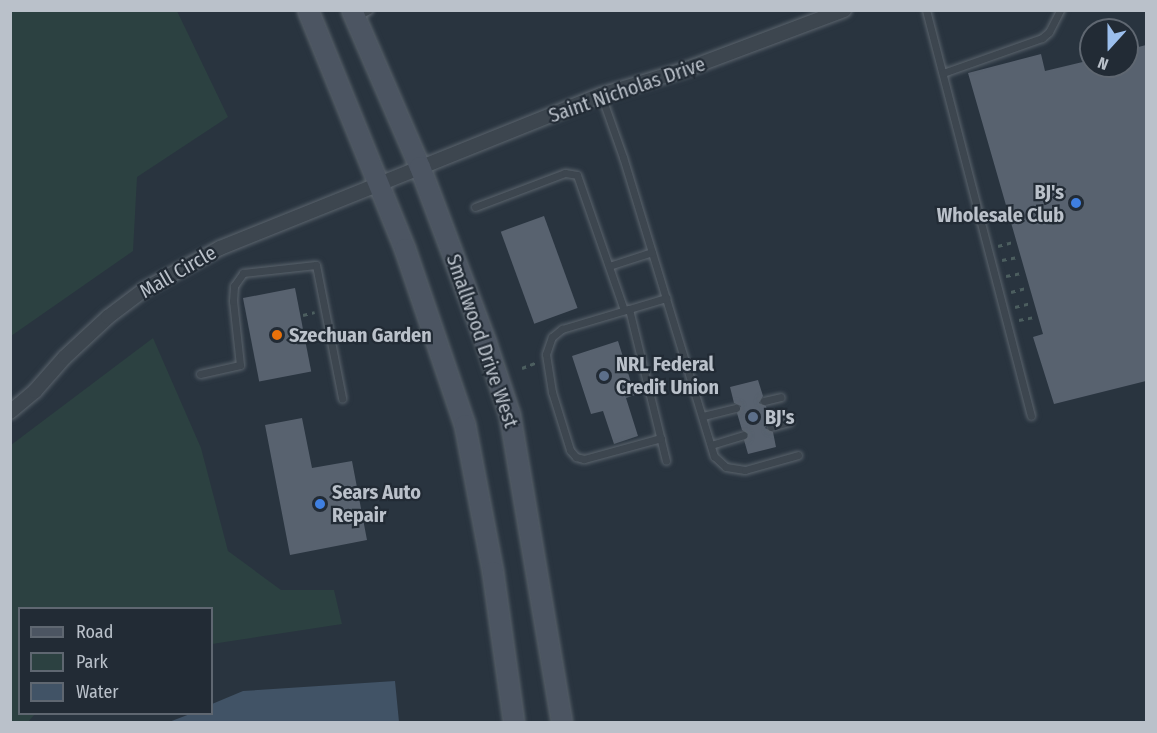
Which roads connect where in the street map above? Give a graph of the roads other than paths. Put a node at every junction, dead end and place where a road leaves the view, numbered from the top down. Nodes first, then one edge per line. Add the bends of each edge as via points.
1 (308, 10) edge
2 (844, 10) edge
3 (926, 10) edge
4 (1060, 10) edge
5 (359, 13) edge
6 (943, 73) junction
7 (601, 95) junction
8 (420, 167) junction
9 (378, 183) junction
10 (475, 207) dead end
11 (652, 252) junction
12 (609, 266) junction
13 (666, 298) junction
14 (626, 310) junction
15 (200, 374) dead end
16 (781, 397) dead end
17 (342, 398) dead end
18 (764, 401) dead end
19 (736, 408) dead end
20 (10, 412) edge
21 (703, 416) junction
22 (1031, 416) dead end
23 (789, 422) dead end
24 (771, 427) dead end
25 (743, 435) dead end
26 (661, 438) junction
27 (711, 445) junction
28 (798, 455) dead end
29 (666, 461) dead end
30 (514, 723) edge
31 (562, 723) edge

1 - 9 main road
2 - 7 street, Saint Nicholas Drive via 687,69
3 - 6 lane
4 - 6 lane via 1042,38
5 - 8 main road, Smallwood Drive West
6 - 22 lane
7 - 8 street, Saint Nicholas Drive
7 - 11 lane
8 - 9 street, Saint Nicholas Drive
8 - 31 main road, Smallwood Drive West via 510,416
9 - 20 street, Mall Circle via 219,248 145,289 82,341
9 - 30 main road via 465,425 493,573
10 - 12 lane via 571,173 580,179
11 - 12 lane
11 - 13 lane
12 - 14 lane
13 - 14 lane
13 - 21 lane
14 - 26 lane
14 - 26 lane via 562,329 552,337 546,354 552,392 570,450 576,457 584,459
15 - 17 lane via 240,365 233,293 243,273 316,265
16 - 18 lane
19 - 21 lane
21 - 27 lane
23 - 24 lane
25 - 27 lane
26 - 29 lane
27 - 28 lane via 717,461 736,470

